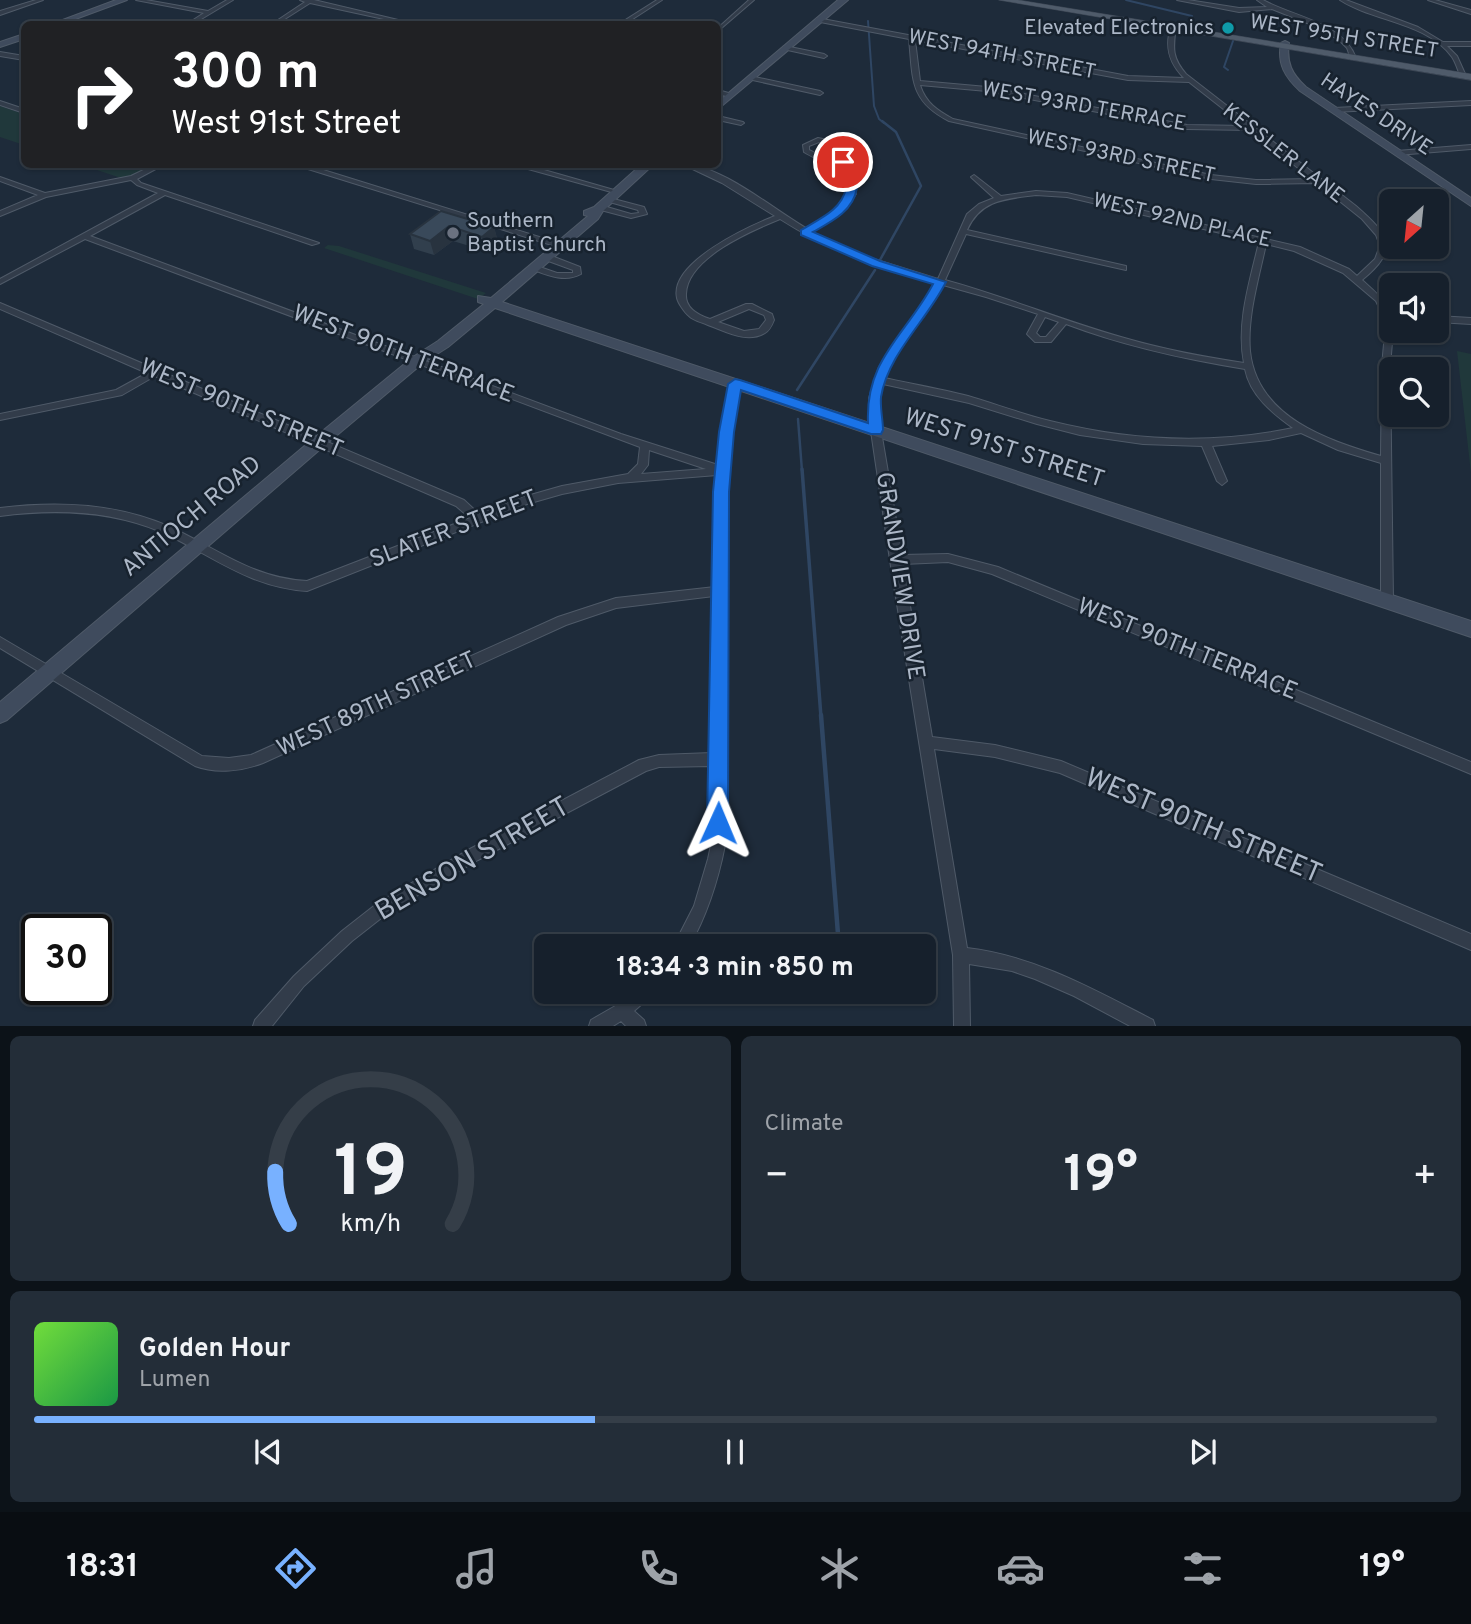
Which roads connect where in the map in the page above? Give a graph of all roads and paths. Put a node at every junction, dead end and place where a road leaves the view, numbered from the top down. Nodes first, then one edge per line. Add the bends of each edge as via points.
1 (41, 0) edge
2 (123, 0) edge
3 (138, 0) edge
4 (232, 0) edge
5 (302, 0) edge
6 (660, 0) edge
7 (752, 0) edge
8 (1003, 0) edge
9 (1024, 0) edge
10 (1179, 0) edge
11 (1259, 0) edge
12 (1342, 0) edge
13 (1430, 0) edge
14 (311, 1) edge
15 (839, 1) edge
16 (1270, 8) junction
17 (2, 12) edge
18 (1471, 12) edge
19 (210, 13) junction
20 (372, 16) junction
21 (817, 20) junction
22 (65, 21) edge
23 (195, 21) edge
24 (279, 21) edge
25 (366, 21) dead end
26 (397, 21) edge
27 (627, 21) edge
28 (1173, 26) junction
29 (721, 27) edge
30 (21, 37) edge
31 (912, 38) junction
32 (1440, 44) junction
33 (1471, 44) edge
34 (0, 45) edge
35 (1284, 45) junction
36 (785, 48) junction
37 (0, 54) edge
38 (824, 56) dead end
39 (1353, 56) junction
40 (21, 58) edge
41 (1467, 75) edge
42 (750, 78) junction
43 (1189, 80) junction
44 (918, 83) junction
45 (721, 93) edge
46 (820, 93) dead end
47 (730, 95) junction
48 (0, 103) edge
49 (721, 103) edge
50 (1471, 103) edge
51 (21, 104) edge
52 (14, 108) junction
53 (21, 110) edge
54 (1334, 110) junction
55 (721, 119) edge
56 (741, 123) dead end
57 (1249, 128) junction
58 (1471, 147) edge
59 (1397, 153) junction
60 (837, 165) junction
61 (154, 168) edge
62 (308, 168) edge
63 (535, 168) edge
64 (644, 168) edge
65 (695, 168) edge
66 (974, 177) dead end
67 (133, 178) junction
68 (0, 179) edge
69 (1318, 181) junction
70 (165, 192) junction
71 (44, 195) junction
72 (613, 196) junction
73 (999, 198) junction
74 (1471, 203) edge
75 (599, 208) junction
76 (0, 214) edge
77 (778, 217) junction
78 (963, 231) junction
79 (805, 232) junction
80 (84, 236) junction
81 (1263, 240) junction
82 (315, 243) dead end
83 (556, 243) junction
84 (546, 257) junction
85 (534, 267) junction
86 (1123, 268) dead end
87 (1358, 279) junction
88 (0, 282) edge
89 (940, 282) junction
90 (1379, 299) edge
91 (488, 301) junction
92 (0, 306) edge
93 (1043, 313) junction
94 (1449, 320) edge
95 (1064, 321) junction
96 (1471, 321) edge
97 (711, 322) junction
98 (1389, 343) edge
99 (418, 360) junction
100 (1249, 367) junction
101 (155, 372) junction
102 (879, 380) junction
103 (735, 384) junction
104 (0, 417) edge
105 (876, 430) junction
106 (1300, 430) junction
107 (319, 442) junction
108 (1206, 444) junction
109 (645, 445) junction
110 (1386, 461) junction
111 (723, 471) junction
112 (632, 477) junction
113 (1222, 481) dead end
114 (0, 512) edge
115 (478, 519) junction
116 (197, 545) junction
117 (896, 559) junction
118 (720, 592) junction
119 (1387, 601) junction
120 (1471, 629) edge
121 (0, 642) edge
122 (50, 671) junction
123 (0, 714) edge
124 (926, 742) junction
125 (719, 759) junction
126 (1471, 768) edge
127 (687, 934) edge
128 (1471, 942) edge
129 (961, 955) junction
130 (630, 1004) edge
131 (623, 1011) junction
132 (261, 1026) edge
133 (597, 1026) edge
134 (638, 1026) edge
135 (962, 1026) edge
136 (1147, 1026) edge

1 - 17 street
2 - 22 street
3 - 19 street
4 - 19 street
5 - 14 street
6 - 27 street
7 - 29 street
8 - 28 main road, WEST 95TH STREET
9 - 28 main road, WEST 95TH STREET
10 - 16 street via 1240,10
11 - 16 street
12 - 32 street via 1409,26
13 - 18 street
14 - 20 street
14 - 24 street
15 - 21 street
16 - 39 street via 1335,34 1350,44
19 - 23 street
20 - 25 street
20 - 26 street
21 - 31 street, WEST 94TH STREET
21 - 36 street
28 - 35 main road, WEST 95TH STREET
28 - 43 street, KESSLER LANE via 1170,55
30 - 34 street
31 - 43 street, WEST 94TH STREET via 1128,78
31 - 44 street
32 - 33 street
32 - 41 street
35 - 39 main road, WEST 95TH STREET
35 - 54 street, HAYES DRIVE via 1282,62 1289,75
36 - 38 street
36 - 42 street
37 - 40 street
39 - 41 main road, WEST 95TH STREET
42 - 46 street
42 - 47 street
43 - 57 street, KESSLER LANE
44 - 57 street, WEST 93RD TERRACE via 1006,92 1187,127
44 - 69 street, WEST 93RD STREET via 922,101 929,108 961,123 1212,177
45 - 47 street
47 - 49 street
48 - 52 street
50 - 54 street
51 - 52 street
52 - 53 street
54 - 59 street, HAYES DRIVE
55 - 56 street
57 - 69 street, KESSLER LANE
58 - 59 street
59 - 74 street, HAYES DRIVE
60 - 60 street via 806,151 806,145 818,140 841,144 846,153
60 - 79 street via 852,188 849,201
61 - 67 street
62 - 83 street
63 - 72 street
64 - 72 street, ANTIOCH ROAD
65 - 77 street via 724,180
66 - 73 street
67 - 70 street
67 - 71 street
68 - 71 street
69 - 87 street, KESSLER LANE via 1380,236 1380,261
70 - 80 street
70 - 82 street
71 - 76 street
72 - 75 street, ANTIOCH ROAD
72 - 75 street via 643,214 631,216
73 - 78 street, GRANDVIEW DRIVE via 974,212
73 - 81 street, WEST 92ND PLACE via 1067,195
75 - 83 street, ANTIOCH ROAD
77 - 79 street
77 - 97 street via 717,246 688,275 681,291 683,303 692,315
78 - 86 street
78 - 89 street, GRANDVIEW DRIVE
79 - 89 street via 876,263
80 - 88 street
80 - 99 street, WEST 90TH TERRACE
81 - 87 street, WEST 92ND PLACE via 1316,255
81 - 100 street via 1247,333
83 - 84 street, ANTIOCH ROAD
83 - 91 street, ANTIOCH ROAD
84 - 85 street, ANTIOCH ROAD
84 - 85 street via 577,269 576,274 570,277
85 - 91 street, ANTIOCH ROAD
87 - 90 street, WEST 92ND PLACE
89 - 93 street
89 - 102 street, GRANDVIEW DRIVE via 892,352
91 - 99 street, ANTIOCH ROAD via 443,344
91 - 103 street, WEST 91ST STREET
92 - 101 street, WEST 90TH STREET
93 - 95 street
93 - 95 street via 1031,334 1038,340 1048,340
94 - 96 street
95 - 100 street via 1155,349
97 - 97 street via 751,334 761,332 770,320 768,314 749,306
98 - 110 street
99 - 107 street, ANTIOCH ROAD
99 - 109 street, WEST 90TH TERRACE
100 - 106 street via 1266,400
101 - 104 street via 119,393
101 - 107 street, WEST 90TH STREET
102 - 105 street, GRANDVIEW DRIVE via 874,398
102 - 108 street via 1088,433
103 - 105 street, WEST 91ST STREET
103 - 111 street
105 - 117 street, GRANDVIEW DRIVE
105 - 119 street, WEST 91ST STREET
106 - 108 street via 1264,440
106 - 110 street
107 - 115 street, WEST 90TH STREET via 460,503
107 - 116 street, ANTIOCH ROAD
108 - 113 street
109 - 111 street, WEST 90TH TERRACE
109 - 112 street via 643,465
110 - 119 street
111 - 112 street, SLATER STREET
111 - 118 street
112 - 115 street, SLATER STREET via 562,490
114 - 116 street via 50,508 106,511 134,517
115 - 116 street, SLATER STREET via 307,586 275,584
116 - 122 street, ANTIOCH ROAD
117 - 124 street, GRANDVIEW DRIVE
117 - 126 street, WEST 90TH TERRACE via 948,558 994,570
118 - 122 street, WEST 89TH STREET via 616,603 562,621 239,764 200,762
118 - 125 street
119 - 120 street, WEST 91ST STREET
121 - 122 street, WEST 89TH STREET
122 - 123 street, ANTIOCH ROAD
124 - 128 street, WEST 90TH STREET via 995,751 1061,767
124 - 129 street, GRANDVIEW DRIVE
125 - 127 street via 718,845 703,906
125 - 132 street, BENSON STREET via 644,765 402,895 346,936
129 - 135 street, GRANDVIEW DRIVE
129 - 136 street via 1022,964
130 - 131 street
131 - 133 street
131 - 134 street

